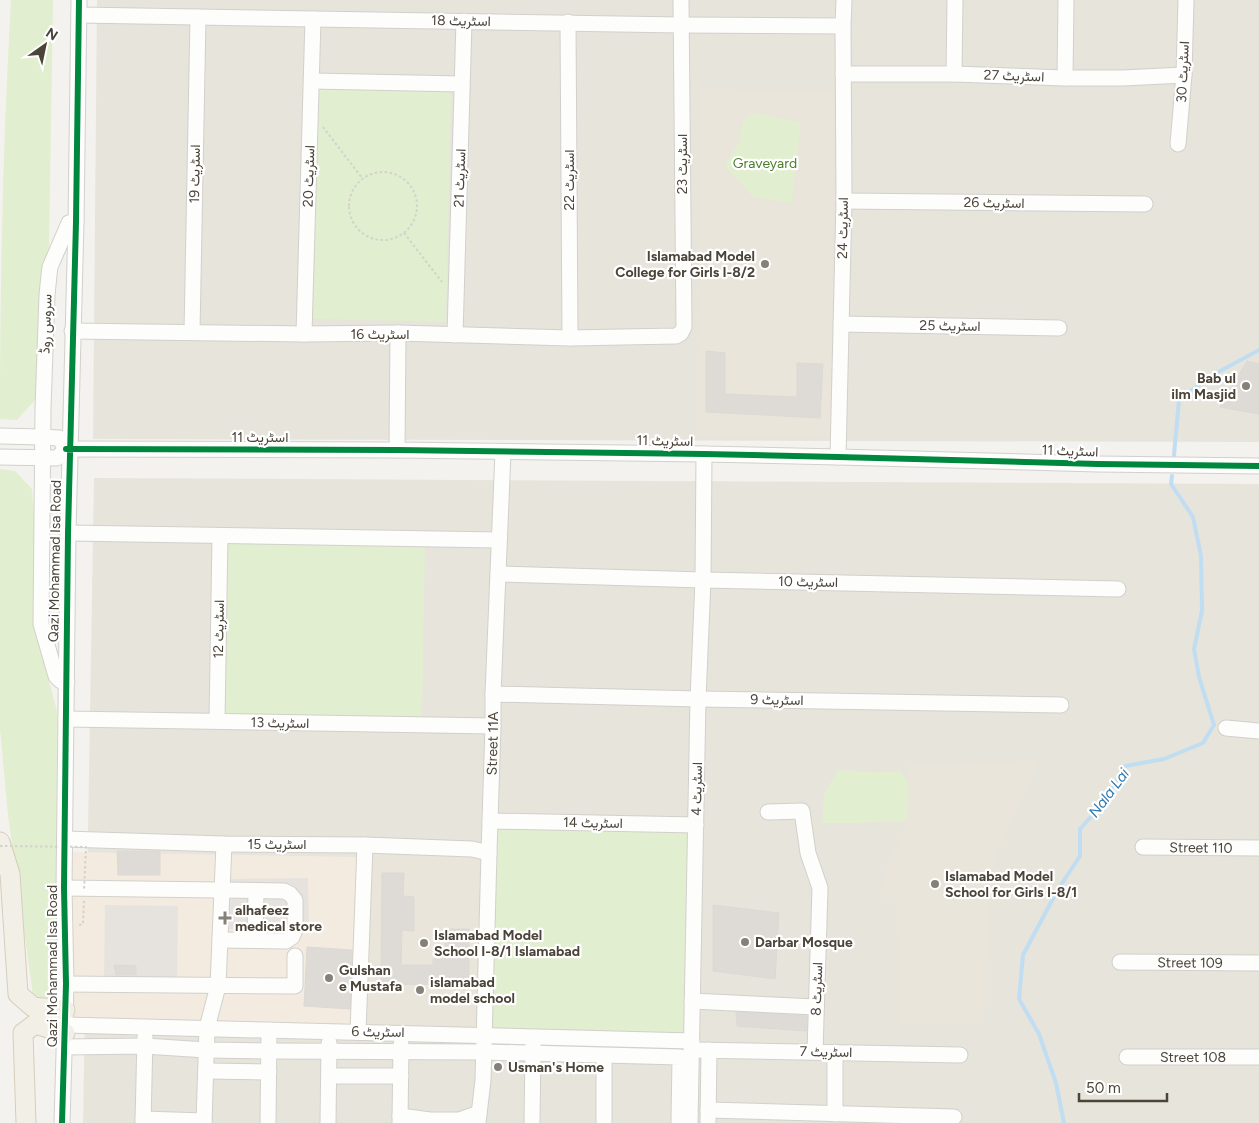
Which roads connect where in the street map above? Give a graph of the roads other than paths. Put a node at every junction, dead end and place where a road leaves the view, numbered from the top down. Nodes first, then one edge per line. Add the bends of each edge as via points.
1 (79, 0) edge
2 (681, 0) edge
3 (844, 0) edge
4 (955, 0) edge
5 (1066, 0) edge
6 (1186, 0) edge
7 (79, 15) junction
8 (198, 17) junction
9 (313, 19) junction
10 (464, 21) junction
11 (568, 22) junction
12 (681, 25) junction
13 (843, 26) junction
14 (843, 74) junction
15 (954, 74) junction
16 (1184, 75) junction
17 (1066, 78) junction
18 (312, 81) junction
19 (462, 84) junction
20 (1178, 144) dead end
21 (844, 202) junction
22 (1145, 204) dead end
23 (76, 222) junction
24 (841, 324) junction
25 (684, 327) joint
26 (1059, 328) dead end
27 (72, 331) junction
28 (192, 332) junction
29 (398, 333) junction
30 (304, 334) junction
31 (455, 335) junction
32 (570, 338) junction
33 (5, 436) edge
34 (42, 436) junction
35 (68, 449) junction
36 (397, 450) junction
37 (504, 452) junction
38 (704, 454) junction
39 (5, 457) edge
40 (838, 457) junction
41 (42, 458) junction
42 (1259, 466) edge
43 (68, 533) junction
44 (220, 536) junction
45 (499, 540) junction
46 (498, 574) junction
47 (703, 580) junction
48 (1118, 589) dead end
49 (66, 682) junction
50 (493, 694) junction
51 (698, 699) junction
52 (1061, 705) dead end
53 (66, 719) junction
54 (217, 722) junction
55 (493, 726) junction
56 (1226, 728) dead end
57 (1259, 731) edge
58 (768, 812) dead end
59 (490, 821) junction
60 (696, 826) junction
61 (65, 839) junction
62 (0, 844) edge
63 (224, 844) junction
64 (365, 845) junction
65 (1143, 847) dead end
66 (1259, 848) edge
67 (489, 854) junction
68 (64, 888) junction
69 (222, 890) junction
70 (256, 891) junction
71 (220, 940) junction
72 (255, 940) junction
73 (295, 956) dead end
74 (1120, 962) dead end
75 (1259, 963) edge
76 (66, 984) junction
77 (218, 986) junction
78 (692, 1001) junction
79 (816, 1007) junction
80 (145, 1027) junction
81 (207, 1028) junction
82 (65, 1029) junction
83 (270, 1030) junction
84 (330, 1031) junction
85 (358, 1032) junction
86 (401, 1032) junction
87 (485, 1035) junction
88 (533, 1036) junction
89 (692, 1045) junction
90 (145, 1046) junction
91 (206, 1050) junction
92 (709, 1050) junction
93 (269, 1052) junction
94 (329, 1052) junction
95 (484, 1052) junction
96 (815, 1052) junction
97 (836, 1052) junction
98 (401, 1053) junction
99 (533, 1054) junction
100 (960, 1055) dead end
101 (604, 1056) junction
102 (1127, 1057) dead end
103 (1259, 1057) edge
104 (206, 1072) junction
105 (269, 1072) junction
106 (329, 1076) junction
107 (401, 1076) junction
108 (835, 1114) junction
109 (708, 1117) edge
110 (954, 1117) dead end
111 (478, 1118) edge
112 (788, 1118) edge
113 (885, 1119) edge
114 (400, 1120) edge
115 (143, 1121) edge
116 (204, 1122) edge
117 (26, 1123) edge
118 (62, 1123) edge
119 (268, 1123) edge
120 (328, 1123) edge
121 (532, 1123) edge
122 (604, 1123) edge
123 (679, 1123) edge
124 (690, 1123) edge

1 - 7 street, Qazi Mohammad Isa Road
2 - 12 street, اسٹریٹ 23
3 - 13 street, اسٹریٹ 24
4 - 15 street
5 - 17 street
6 - 16 street, اسٹریٹ 30
7 - 8 street, اسٹریٹ 18
7 - 23 street, Qazi Mohammad Isa Road
8 - 9 street, اسٹریٹ 18
8 - 28 street, اسٹریٹ 19
9 - 10 street, اسٹریٹ 18
9 - 18 street, اسٹریٹ 20
10 - 11 street, اسٹریٹ 18
10 - 19 street, اسٹریٹ 21
11 - 12 street, اسٹریٹ 18
11 - 32 street, اسٹریٹ 22
12 - 13 street, اسٹریٹ 18
12 - 25 street, اسٹریٹ 23
13 - 14 street, اسٹریٹ 24
14 - 15 street, اسٹریٹ 27
14 - 21 street, اسٹریٹ 24
15 - 17 street, اسٹریٹ 27
16 - 17 street, اسٹریٹ 27
16 - 20 street, اسٹریٹ 30
18 - 19 street
18 - 30 street, اسٹریٹ 20
19 - 31 street, اسٹریٹ 21
21 - 22 street, اسٹریٹ 26
21 - 24 street, اسٹریٹ 24
23 - 27 street, Qazi Mohammad Isa Road
23 - 34 street, سروس روڈ via 68,223 50,267
24 - 26 street, اسٹریٹ 25
24 - 40 street, اسٹریٹ 24
25 - 32 street, اسٹریٹ 16 via 676,336
27 - 28 street, اسٹریٹ 16
27 - 35 street, Qazi Mohammad Isa Road
28 - 30 street, اسٹریٹ 16
29 - 30 street, اسٹریٹ 16
29 - 31 street, اسٹریٹ 16
29 - 36 street
31 - 32 street, اسٹریٹ 16
33 - 34 street
34 - 35 street via 59,438
34 - 41 street, سروس روڈ
35 - 36 street, اسٹریٹ 11
35 - 41 street via 57,458
35 - 43 street, Qazi Mohammad Isa Road
36 - 37 street, اسٹریٹ 11
37 - 38 street, اسٹریٹ 11
37 - 45 street, Street 11A
38 - 40 street, اسٹریٹ 11
38 - 47 street, اسٹریٹ 4
39 - 41 street
40 - 42 street, اسٹریٹ 11
41 - 49 street, سروس روڈ via 40,624 56,676
43 - 44 street
43 - 49 street, Qazi Mohammad Isa Road
44 - 45 street
44 - 54 street, اسٹریٹ 12
45 - 46 street, Street 11A
46 - 47 street, اسٹریٹ 10
46 - 50 street, Street 11A
47 - 48 street, اسٹریٹ 10
47 - 51 street, اسٹریٹ 4
49 - 53 street, Qazi Mohammad Isa Road
50 - 51 street, اسٹریٹ 9
50 - 55 street, Street 11A
51 - 52 street, اسٹریٹ 9
51 - 60 street, اسٹریٹ 4
53 - 54 street, اسٹریٹ 13
53 - 61 street, Qazi Mohammad Isa Road
54 - 55 street, اسٹریٹ 13
55 - 59 street, Street 11A
56 - 57 street
58 - 79 street, اسٹریٹ 8 via 802,811 808,853 820,888
59 - 60 street, اسٹریٹ 14
59 - 67 street, Street 11A
60 - 78 street, اسٹریٹ 4
61 - 63 street, اسٹریٹ 15
61 - 68 street, Qazi Mohammad Isa Road
62 - 82 main road via 10,874 18,994
63 - 64 street, اسٹریٹ 15
63 - 69 street
64 - 67 street, اسٹریٹ 15 via 472,849
64 - 85 street
65 - 66 street, Street 110
67 - 87 street, Street 11A
68 - 69 street
68 - 76 street, Qazi Mohammad Isa Road
69 - 70 street
69 - 71 street
70 - 72 street
70 - 72 street via 290,894 295,900 295,930 286,941
71 - 72 street
71 - 77 street
73 - 77 street via 295,986
74 - 75 street, Street 109
76 - 77 street
76 - 82 street, Qazi Mohammad Isa Road
77 - 81 street
78 - 79 street
78 - 89 street, اسٹریٹ 4
79 - 96 street, اسٹریٹ 8
80 - 81 street, اسٹریٹ 6
80 - 82 street, اسٹریٹ 6
80 - 90 street
81 - 83 street, اسٹریٹ 6
81 - 91 street
82 - 90 street
82 - 117 main road via 35,1024 23,1033
82 - 118 street, Qazi Mohammad Isa Road
83 - 84 street, اسٹریٹ 6
83 - 93 street
84 - 85 street, اسٹریٹ 6
84 - 94 street
85 - 86 street, اسٹریٹ 6
86 - 87 street, اسٹریٹ 6
86 - 98 street
87 - 88 street, اسٹریٹ 6
87 - 95 street, Street 11A
88 - 89 street, اسٹریٹ 6
88 - 99 street
89 - 92 street, اسٹریٹ 7
89 - 124 street, اسٹریٹ 4
90 - 91 street
90 - 115 street
91 - 93 street
91 - 104 street
92 - 96 street, اسٹریٹ 7
92 - 109 street
93 - 94 street
93 - 105 street
94 - 98 street
94 - 106 street
95 - 98 street
95 - 99 street
95 - 111 street, Street 11A
96 - 97 street, اسٹریٹ 7
97 - 100 street, اسٹریٹ 7
97 - 108 street
98 - 107 street
99 - 101 street
99 - 121 street
101 - 122 street
101 - 123 street via 680,1058
102 - 103 street, Street 108
104 - 105 street
104 - 116 street
105 - 119 street
106 - 107 street
106 - 120 street
107 - 114 street
108 - 112 street
108 - 113 street
109 - 112 street
110 - 113 street
111 - 114 street
115 - 116 street

